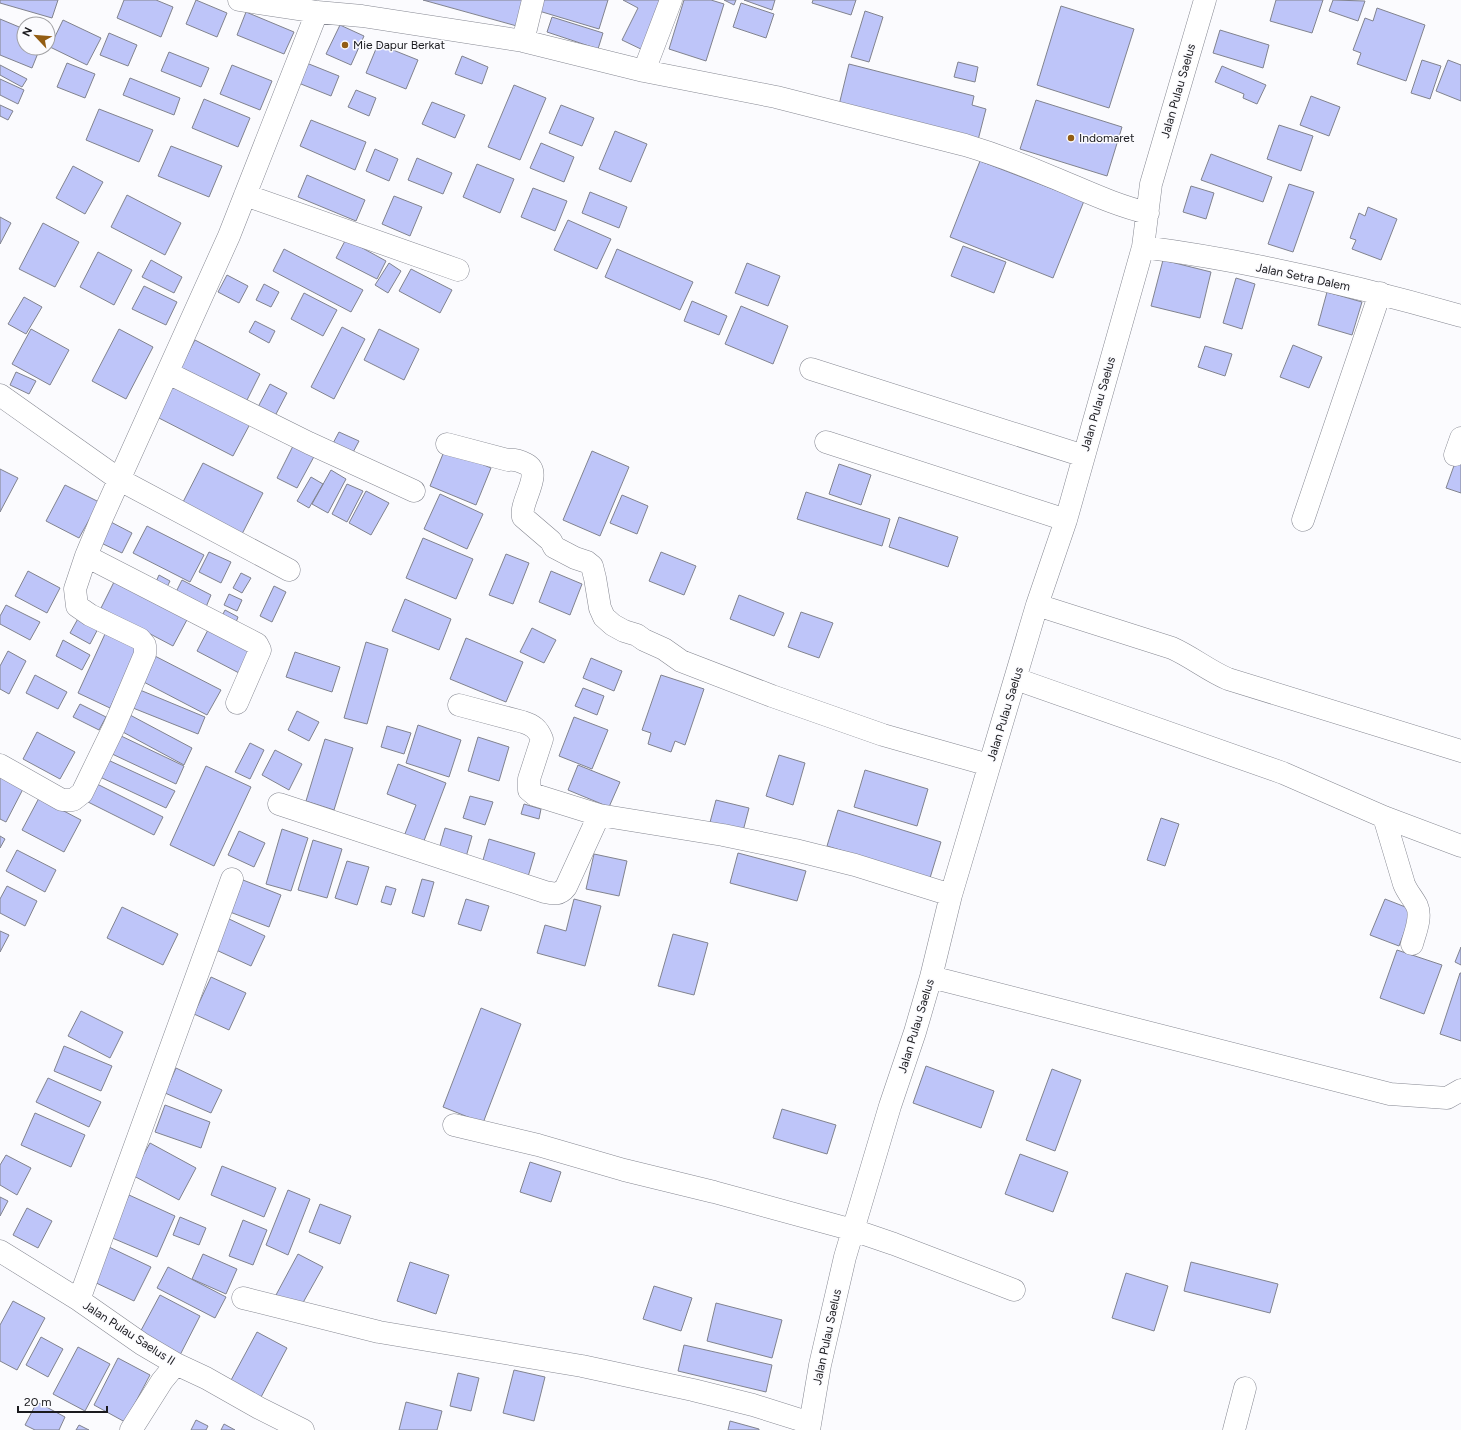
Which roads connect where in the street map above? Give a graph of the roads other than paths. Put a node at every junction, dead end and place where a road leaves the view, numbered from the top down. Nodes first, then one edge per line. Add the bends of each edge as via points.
1 (239, 0) edge
2 (533, 0) edge
3 (671, 0) edge
4 (1205, 0) edge
5 (366, 8) edge
6 (317, 12) junction
7 (523, 41) junction
8 (644, 71) junction
9 (245, 195) junction
10 (1148, 213) junction
11 (1143, 246) junction
12 (458, 270) dead end
13 (1380, 293) junction
14 (1461, 316) edge
15 (811, 369) dead end
16 (168, 373) junction
17 (0, 395) edge
18 (826, 442) dead end
19 (447, 444) dead end
20 (1084, 456) junction
21 (120, 480) junction
22 (414, 491) dead end
23 (1066, 520) junction
24 (1303, 520) dead end
25 (86, 556) junction
26 (289, 570) dead end
27 (1037, 605) junction
28 (1016, 679) junction
29 (238, 703) dead end
30 (458, 705) dead end
31 (1461, 751) edge
32 (0, 765) edge
33 (989, 765) junction
34 (278, 804) dead end
35 (599, 815) junction
36 (1384, 817) junction
37 (1461, 846) edge
38 (232, 879) dead end
39 (951, 895) junction
40 (1412, 944) dead end
41 (931, 977) junction
42 (1461, 1090) edge
43 (454, 1125) dead end
44 (853, 1230) junction
45 (0, 1251) edge
46 (1014, 1290) dead end
47 (242, 1298) dead end
48 (79, 1300) junction
49 (176, 1364) junction
50 (1245, 1388) dead end
51 (809, 1426) edge
52 (131, 1430) edge
53 (303, 1430) edge
54 (1234, 1430) edge

1 - 6 street
2 - 7 street
3 - 8 street
4 - 10 street, Jalan Pulau Saelus via 1151,184
5 - 6 street
5 - 7 street
6 - 9 street
7 - 8 street
8 - 10 street via 776,97 990,152 1106,200
9 - 12 street
9 - 16 street
10 - 11 street, Jalan Pulau Saelus
11 - 13 street, Jalan Setra Dalem via 1197,254
11 - 20 street, Jalan Pulau Saelus
13 - 14 street, Jalan Setra Dalem
13 - 24 street
15 - 20 street
16 - 21 street
16 - 22 street via 309,443
17 - 21 street
18 - 23 street
19 - 33 street via 508,460 514,459 532,469 533,477 522,510 523,516 551,541 554,548 592,566 604,617 624,631 664,649 685,663 772,696 883,735
20 - 23 street, Jalan Pulau Saelus
21 - 25 street
21 - 26 street
23 - 27 street, Jalan Pulau Saelus
25 - 29 street via 257,644 260,650
25 - 32 street via 75,589 77,606 90,615 140,638 145,645 145,654 82,793 73,800 62,800
27 - 28 street, Jalan Pulau Saelus
27 - 31 street via 1172,648 1228,679
28 - 33 street, Jalan Pulau Saelus
28 - 36 street via 1283,773
30 - 35 street via 532,725 542,739 529,779 529,790 535,795
33 - 39 street, Jalan Pulau Saelus
34 - 35 street via 556,894 563,892 566,887
35 - 39 street via 723,834 787,848 854,865
36 - 37 street
36 - 40 street via 1407,893 1418,907 1419,918
38 - 48 street
39 - 41 street, Jalan Pulau Saelus
41 - 42 street via 1390,1094 1447,1098
41 - 44 street, Jalan Pulau Saelus
43 - 44 street via 538,1145
44 - 46 street
44 - 51 street, Jalan Pulau Saelus via 832,1308
45 - 48 street, Jalan Pulau Saelus II
47 - 51 street via 379,1332 582,1366 693,1390 754,1405
48 - 49 street, Jalan Pulau Saelus II via 142,1344
49 - 52 street
49 - 53 street, Jalan Pulau Saelus II
50 - 54 street

